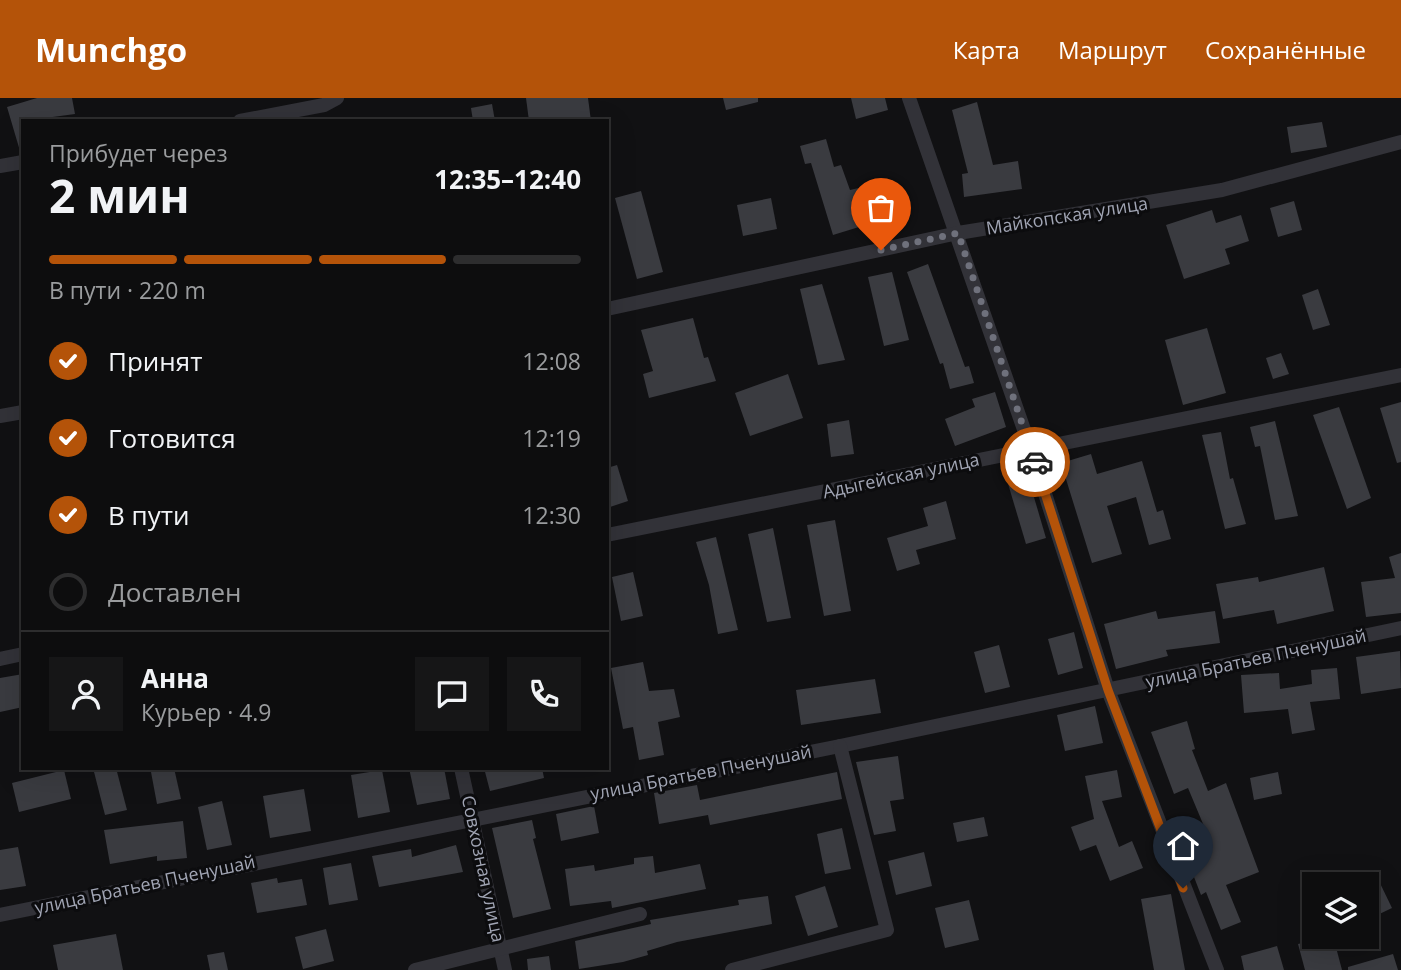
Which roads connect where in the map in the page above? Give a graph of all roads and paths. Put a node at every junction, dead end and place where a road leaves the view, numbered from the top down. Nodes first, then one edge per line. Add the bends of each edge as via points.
1 (909, 98) edge
2 (330, 101) edge
3 (249, 119) edge
4 (327, 119) edge
5 (1401, 142) edge
6 (21, 162) edge
7 (0, 166) edge
8 (958, 233) junction
9 (609, 309) edge
10 (1401, 375) edge
11 (21, 412) edge
12 (0, 416) edge
13 (1031, 450) junction
14 (609, 535) edge
15 (1401, 628) edge
16 (21, 654) edge
17 (0, 659) edge
18 (1108, 690) junction
19 (840, 746) junction
20 (461, 770) edge
21 (471, 818) junction
22 (640, 914) dead end
23 (0, 915) edge
24 (501, 950) junction
25 (415, 970) edge
26 (505, 970) edge
27 (732, 970) edge
28 (1217, 970) edge

1 - 8 street
2 - 3 street
2 - 4 street
5 - 8 street, Майкопская улица via 1222,190
6 - 7 street
8 - 9 street, Майкопская улица
8 - 13 street
10 - 13 street, Адыгейская улица
11 - 12 street
13 - 14 street, Адыгейская улица
13 - 18 street
15 - 18 street, улица Братьев Пченушай
16 - 17 street
18 - 19 street, улица Братьев Пченушай
18 - 28 street
19 - 21 street, улица Братьев Пченушай
19 - 27 street via 887,930
20 - 21 street, Совхозная улица
21 - 23 street, улица Братьев Пченушай
21 - 24 street, Совхозная улица
22 - 24 street
24 - 25 street
24 - 26 street, Совхозная улица

